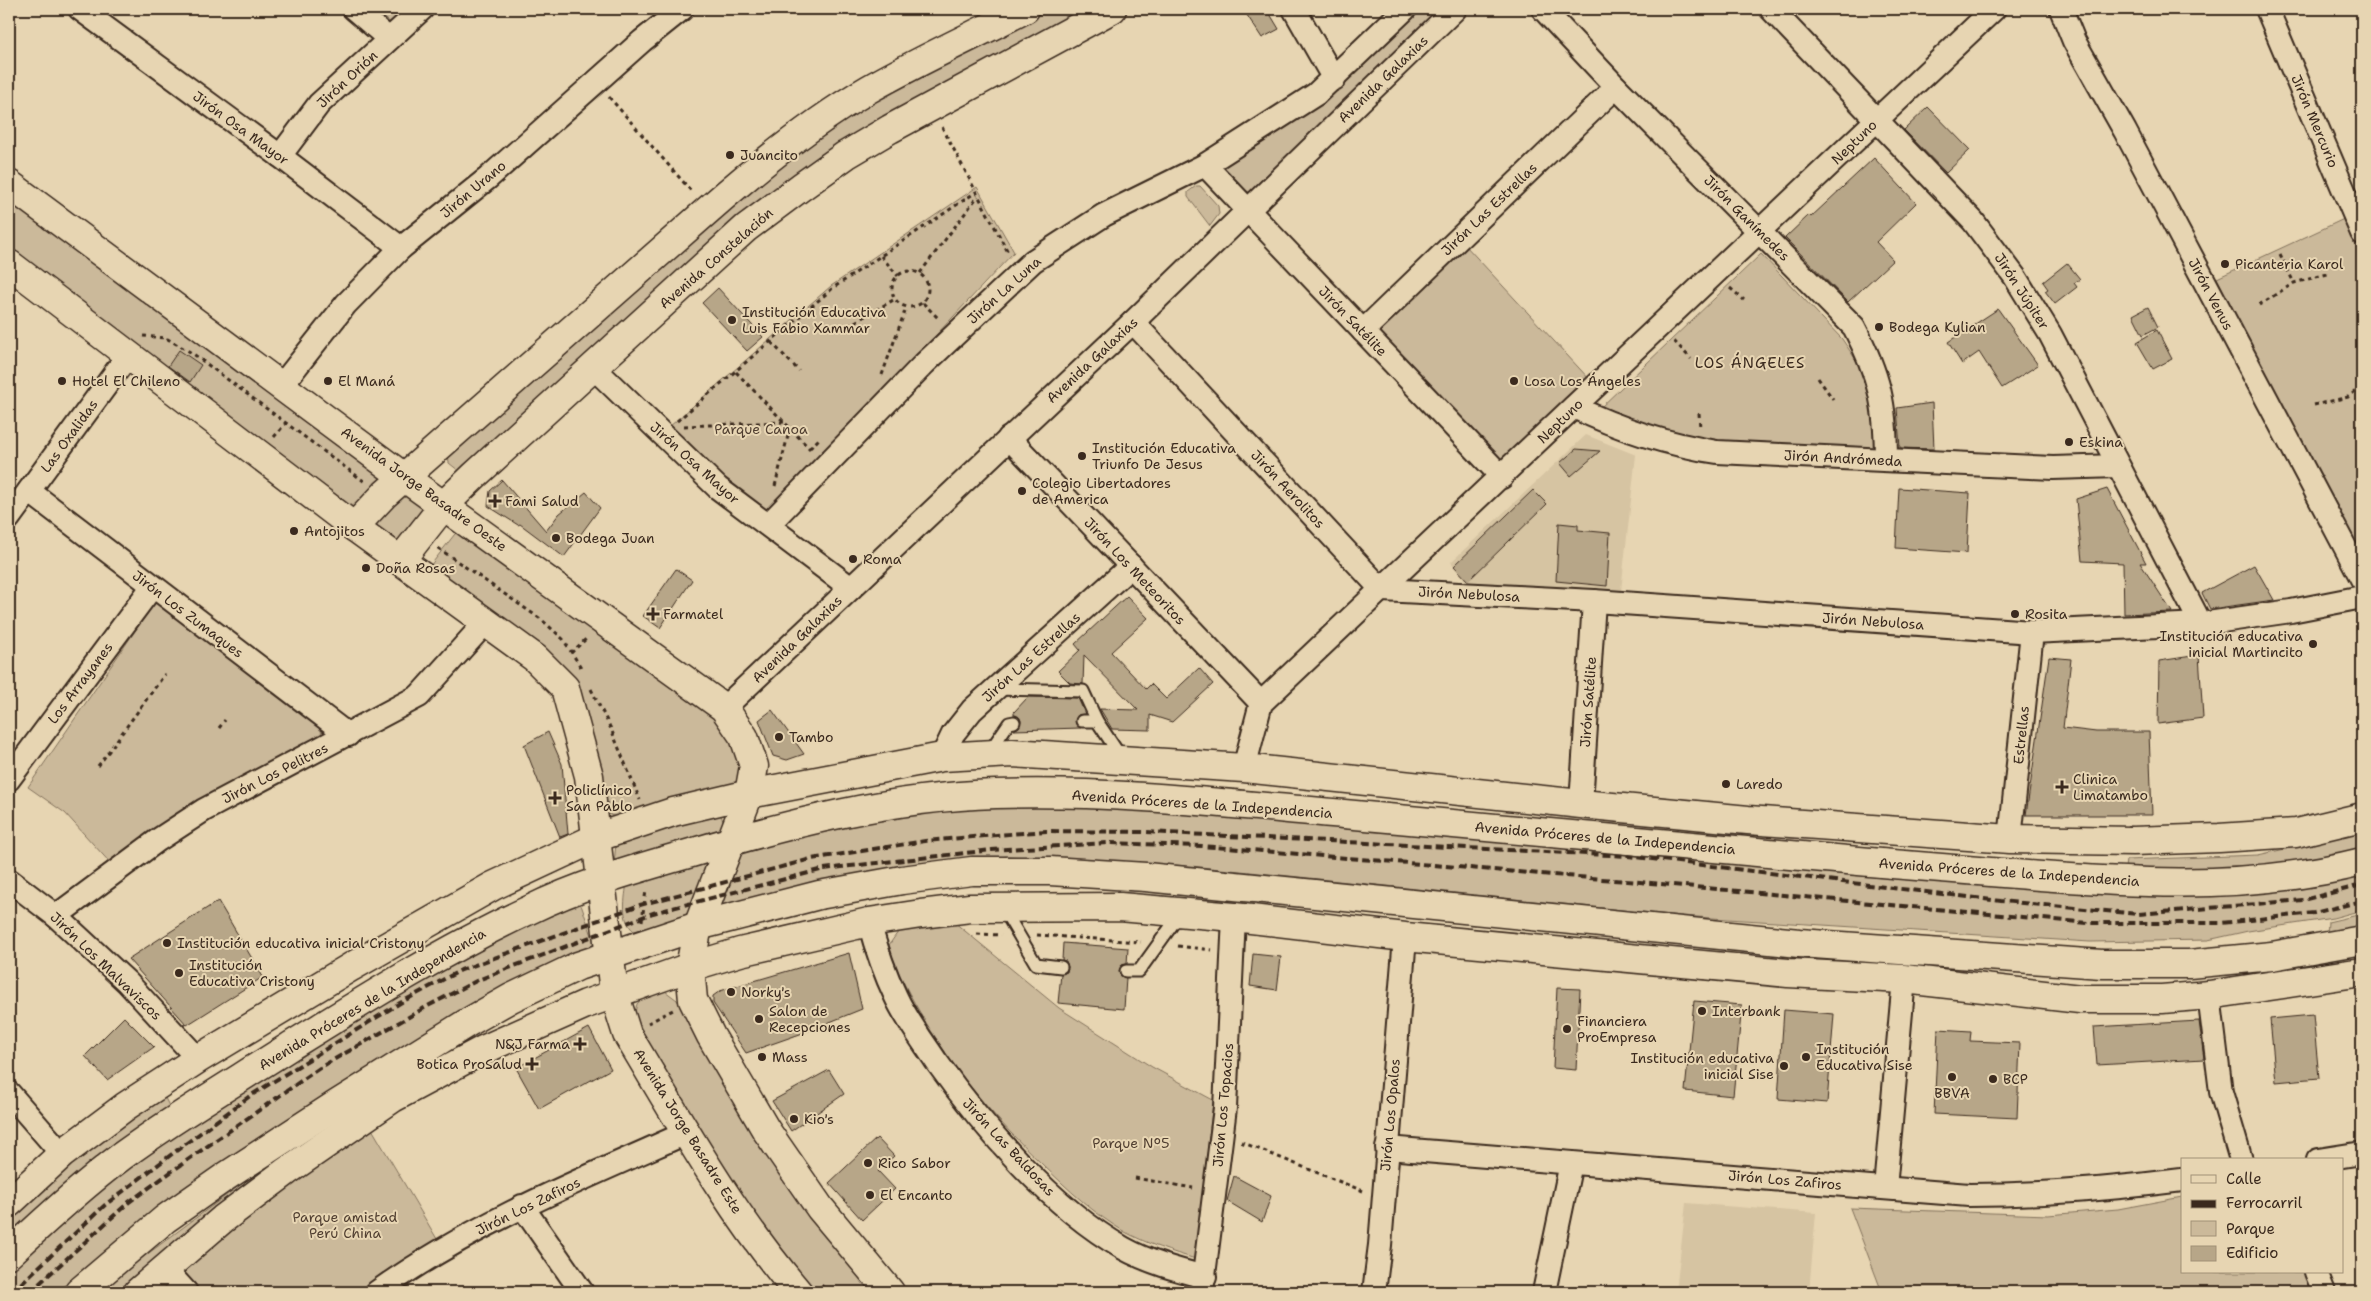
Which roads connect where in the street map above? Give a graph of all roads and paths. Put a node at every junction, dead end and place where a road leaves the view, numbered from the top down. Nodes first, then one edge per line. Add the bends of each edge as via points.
1 (80, 9) edge
2 (354, 9) edge
3 (422, 9) edge
4 (682, 9) edge
5 (1025, 9) edge
6 (1112, 9) edge
7 (1294, 9) edge
8 (1405, 9) edge
9 (1455, 9) edge
10 (1543, 9) edge
11 (1771, 9) edge
12 (2061, 9) edge
13 (2267, 9) edge
14 (1983, 12) edge
15 (390, 39) junction
16 (1334, 79) junction
17 (596, 82) junction
18 (1616, 87) junction
19 (931, 107) junction
20 (1878, 119) junction
21 (280, 156) junction
22 (1205, 165) junction
23 (9, 184) edge
24 (976, 192) junction
25 (978, 196) junction
26 (708, 210) junction
27 (1248, 211) junction
28 (1760, 230) junction
29 (2362, 233) edge
30 (401, 248) junction
31 (2280, 254) dead end
32 (881, 256) junction
33 (9, 264) edge
34 (1020, 273) junction
35 (2332, 273) dead end
36 (920, 274) junction
37 (898, 276) junction
38 (2294, 283) junction
39 (895, 299) junction
40 (923, 302) junction
41 (2259, 305) dead end
42 (906, 308) junction
43 (940, 321) dead end
44 (1133, 322) junction
45 (841, 330) dead end
46 (1362, 331) junction
47 (771, 342) junction
48 (134, 345) junction
49 (593, 367) junction
50 (799, 371) dead end
51 (736, 372) junction
52 (1818, 378) dead end
53 (880, 379) dead end
54 (281, 386) junction
55 (2362, 386) edge
56 (1833, 399) dead end
57 (2314, 405) dead end
58 (1574, 407) junction
59 (290, 417) dead end
60 (286, 422) junction
61 (784, 422) junction
62 (681, 426) dead end
63 (671, 427) dead end
64 (790, 428) junction
65 (1009, 438) junction
66 (271, 441) dead end
67 (1886, 460) junction
68 (826, 465) junction
69 (2118, 466) junction
70 (1502, 477) junction
71 (405, 478) junction
72 (29, 491) junction
73 (774, 492) dead end
74 (382, 498) junction
75 (444, 505) junction
76 (9, 518) edge
77 (768, 526) junction
78 (354, 527) junction
79 (420, 536) junction
80 (400, 561) junction
81 (1131, 566) junction
82 (2362, 579) edge
83 (152, 587) junction
84 (851, 588) junction
85 (1382, 590) junction
86 (2362, 598) edge
87 (1594, 601) junction
88 (605, 621) junction
89 (484, 622) junction
90 (2201, 624) junction
91 (2032, 632) junction
92 (572, 652) junction
93 (551, 673) junction
94 (165, 674) dead end
95 (586, 676) dead end
96 (589, 683) dead end
97 (996, 689) junction
98 (1262, 703) junction
99 (724, 708) junction
100 (225, 720) dead end
101 (1082, 721) dead end
102 (1097, 721) junction
103 (1014, 722) dead end
104 (219, 728) dead end
105 (348, 735) junction
106 (988, 754) junction
107 (942, 757) junction
108 (1124, 760) junction
109 (98, 766) dead end
110 (1244, 768) junction
111 (9, 779) edge
112 (749, 794) junction
113 (1581, 804) junction
114 (2362, 817) edge
115 (646, 821) junction
116 (598, 837) junction
117 (2010, 839) junction
118 (732, 841) junction
119 (2362, 862) edge
120 (648, 866) junction
121 (603, 879) junction
122 (9, 880) edge
123 (1004, 908) junction
124 (1181, 912) junction
125 (56, 916) junction
126 (1234, 917) junction
127 (869, 922) junction
128 (698, 926) junction
129 (970, 933) dead end
130 (1003, 935) dead end
131 (1034, 935) dead end
132 (1405, 937) junction
133 (2362, 940) edge
134 (1143, 943) dead end
135 (640, 945) junction
136 (1178, 946) dead end
137 (1219, 951) dead end
138 (609, 954) junction
139 (1061, 966) dead end
140 (690, 967) junction
141 (1126, 971) dead end
142 (2362, 972) edge
143 (1904, 979) junction
144 (624, 990) junction
145 (2209, 995) junction
146 (676, 1009) dead end
147 (198, 1059) junction
148 (9, 1093) edge
149 (686, 1133) junction
150 (1222, 1134) junction
151 (1388, 1148) junction
152 (2362, 1153) edge
153 (62, 1154) junction
154 (2240, 1158) edge
155 (2331, 1158) edge
156 (1571, 1162) junction
157 (1135, 1178) dead end
158 (2181, 1180) edge
159 (1885, 1188) junction
160 (1199, 1189) dead end
161 (1384, 1200) junction
162 (9, 1202) edge
163 (522, 1206) junction
164 (9, 1254) edge
165 (165, 1269) junction
166 (2317, 1274) edge
167 (806, 1285) edge
168 (1203, 1285) edge
169 (79, 1292) edge
170 (138, 1292) edge
171 (186, 1292) edge
172 (377, 1292) edge
173 (582, 1292) edge
174 (827, 1292) edge
175 (890, 1292) edge
176 (1374, 1292) edge
177 (1544, 1292) edge
178 (2324, 1292) edge

1 - 21 street, Jirón Osa Mayor
2 - 15 street
3 - 15 street, Jirón Orión
4 - 17 street, Jirón Urano
5 - 26 main road via 869,90 806,130
6 - 19 main road, Avenida Constelación
7 - 16 street
8 - 16 street
9 - 27 street, Avenida Galaxias
10 - 18 street, Jirón Ganímedes
11 - 20 street, Jirón Júpiter
12 - 82 street, Jirón Venus via 2074,41
13 - 29 street, Jirón Mercurio
14 - 20 street, Neptuno
15 - 21 street, Jirón Orión via 319,104
16 - 22 street, Jirón La Luna
17 - 26 path
17 - 30 street, Jirón Urano via 488,178
18 - 28 street, Jirón Ganímedes
18 - 46 street, Jirón Las Estrellas
19 - 24 path
19 - 49 main road, Avenida Constelación via 846,155 746,228
20 - 28 street, Neptuno
20 - 69 street, Jirón Júpiter via 1973,221 2015,277 2050,334
21 - 30 street, Jirón Osa Mayor
22 - 27 street, Jirón Satélite
22 - 34 street, Jirón La Luna via 1104,215
23 - 54 main road, Avenida Jorge Basadre Oeste
24 - 25 path
24 - 32 path
25 - 34 path
25 - 36 path
26 - 71 main road
27 - 44 street, Avenida Galaxias
27 - 46 street, Jirón Satélite
28 - 58 street, Neptuno
28 - 67 street, Jirón Ganímedes via 1854,327 1869,355 1882,392
30 - 54 street, Jirón Urano via 346,304
31 - 38 path
32 - 37 path
32 - 47 path via 833,288
33 - 48 main road
34 - 68 street, Jirón La Luna via 924,364
35 - 38 path
36 - 37 path via 906,271
36 - 40 path via 928,285 929,293
37 - 39 path via 892,285
38 - 41 path
39 - 42 path
39 - 45 path
40 - 42 path via 914,308
40 - 43 path
42 - 53 path
44 - 65 street, Avenida Galaxias
44 - 85 street, Jirón Aerolitos
46 - 70 street, Jirón Satélite
47 - 50 path
47 - 51 path
48 - 60 path via 166,338 192,353
48 - 72 street, Las Oxalidas
48 - 78 main road
49 - 75 main road, Avenida Constelación
49 - 77 street, Jirón Osa Mayor via 718,488
51 - 61 path
51 - 63 path
52 - 56 path
54 - 71 main road, Avenida Jorge Basadre Oeste
55 - 57 path via 2348,397
58 - 67 street, Jirón Andrómeda via 1606,423 1683,447 1718,452
58 - 70 street, Neptuno
59 - 60 path
60 - 66 path
60 - 74 path
61 - 62 path
61 - 64 path
64 - 68 path
64 - 73 path
65 - 81 street, Jirón Los Meteoritos
65 - 84 street, Avenida Galaxias
67 - 69 street, Jirón Andrómeda via 2053,468
68 - 77 street, Jirón La Luna
69 - 90 street, Jirón Júpiter
70 - 85 street, Neptuno
71 - 74 main road
71 - 75 main road, Avenida Jorge Basadre Oeste
72 - 76 street, Las Oxalidas
72 - 83 street, Jirón Los Zumaques
74 - 78 main road
75 - 79 main road, Avenida Constelación
75 - 88 main road, Avenida Jorge Basadre Oeste
77 - 84 street, Jirón Osa Mayor
78 - 80 main road
79 - 80 main road, Avenida Constelación
79 - 92 path via 542,620 564,639
80 - 89 main road
81 - 97 street, Jirón Las Estrellas
81 - 98 street, Jirón Los Meteoritos
83 - 105 street, Jirón Los Zumaques
83 - 111 street, Los Arrayanes
84 - 99 street, Avenida Galaxias
85 - 87 street, Jirón Nebulosa
85 - 98 street, Neptuno
86 - 90 street, Jirón Nebulosa
87 - 91 street, Jirón Nebulosa
87 - 113 street, Jirón Satélite
88 - 92 path
88 - 99 main road, Avenida Jorge Basadre Oeste
89 - 93 main road
89 - 105 street, Jirón Los Pelitres via 419,696
90 - 91 street, Jirón Nebulosa
91 - 117 street, Estrellas
92 - 93 path
92 - 95 path
93 - 116 main road via 565,688 572,711 589,776
94 - 109 path
96 - 115 path via 611,729
97 - 102 lane via 1083,690
97 - 107 street, Jirón Las Estrellas via 972,710 953,734
98 - 110 street
99 - 112 main road, Avenida Jorge Basadre Oeste via 744,737 754,766
100 - 104 path
101 - 102 lane
102 - 108 lane
103 - 106 lane via 1009,722
105 - 125 street, Jirón Los Pelitres via 204,810
106 - 107 main road
106 - 108 main road
107 - 112 main road
108 - 110 main road
110 - 113 main road
112 - 115 main road
112 - 118 main road, Avenida Jorge Basadre Oeste
113 - 117 main road
114 - 117 main road via 2296,833 2219,838 2132,841
115 - 116 main road
116 - 121 main road
116 - 147 main road via 493,886
118 - 119 main road, Avenida Próceres de la Independencia via 815,818 909,801 994,794 1101,794 2086,880 2211,883 2285,876
118 - 120 main road, Avenida Próceres de la Independencia
118 - 128 main road
120 - 121 main road, Avenida Próceres de la Independencia
120 - 135 path
121 - 138 main road
121 - 164 main road, Avenida Próceres de la Independencia via 530,909 454,947 190,1109 87,1184
122 - 125 street, Jirón Los Malvaviscos
123 - 124 main road via 1120,907
123 - 127 main road via 970,908
123 - 139 lane via 1036,964
124 - 126 main road
124 - 141 lane via 1139,971
125 - 147 street, Jirón Los Malvaviscos via 127,982
126 - 132 main road
126 - 150 street, Jirón Los Topacios
127 - 140 main road
127 - 168 street, Jirón Las Baldosas via 879,959 896,998 961,1095 995,1136 1058,1199 1093,1228 1123,1248
128 - 133 main road via 818,895 902,880 972,871 1050,871 1146,877 1799,943 2102,964 2189,964 2272,956
128 - 135 main road
128 - 140 main road
129 - 130 path
131 - 134 path
132 - 143 main road via 1788,973
132 - 151 street, Jirón Los Opalos
135 - 138 main road
136 - 137 path
138 - 144 main road, Avenida Jorge Basadre Este
138 - 169 main road via 511,998 404,1061 202,1193
140 - 144 main road
140 - 175 main road via 693,1000 766,1130 820,1208
142 - 145 main road
143 - 145 main road via 2080,999 2162,999
143 - 159 street
144 - 146 path via 645,1024
144 - 149 main road, Avenida Jorge Basadre Este via 627,1034
144 - 165 main road via 483,1050 393,1098 252,1197
145 - 154 street via 2221,1092
147 - 153 main road via 126,1106
148 - 153 street
149 - 163 street, Jirón Los Zafiros
149 - 167 main road, Avenida Jorge Basadre Este via 768,1255
150 - 161 path
150 - 168 street, Jirón Los Topacios
151 - 156 street, Jirón Los Zafiros
151 - 161 street, Jirón Los Opalos
152 - 155 street
153 - 162 main road
156 - 159 street, Jirón Los Zafiros
156 - 177 street
157 - 160 path
158 - 159 street, Jirón Los Zafiros via 2042,1194 1969,1195
161 - 176 street, Jirón Los Opalos
163 - 172 street, Jirón Los Zafiros via 426,1259
163 - 173 street
165 - 170 main road
165 - 171 street
166 - 178 street
167 - 174 path

